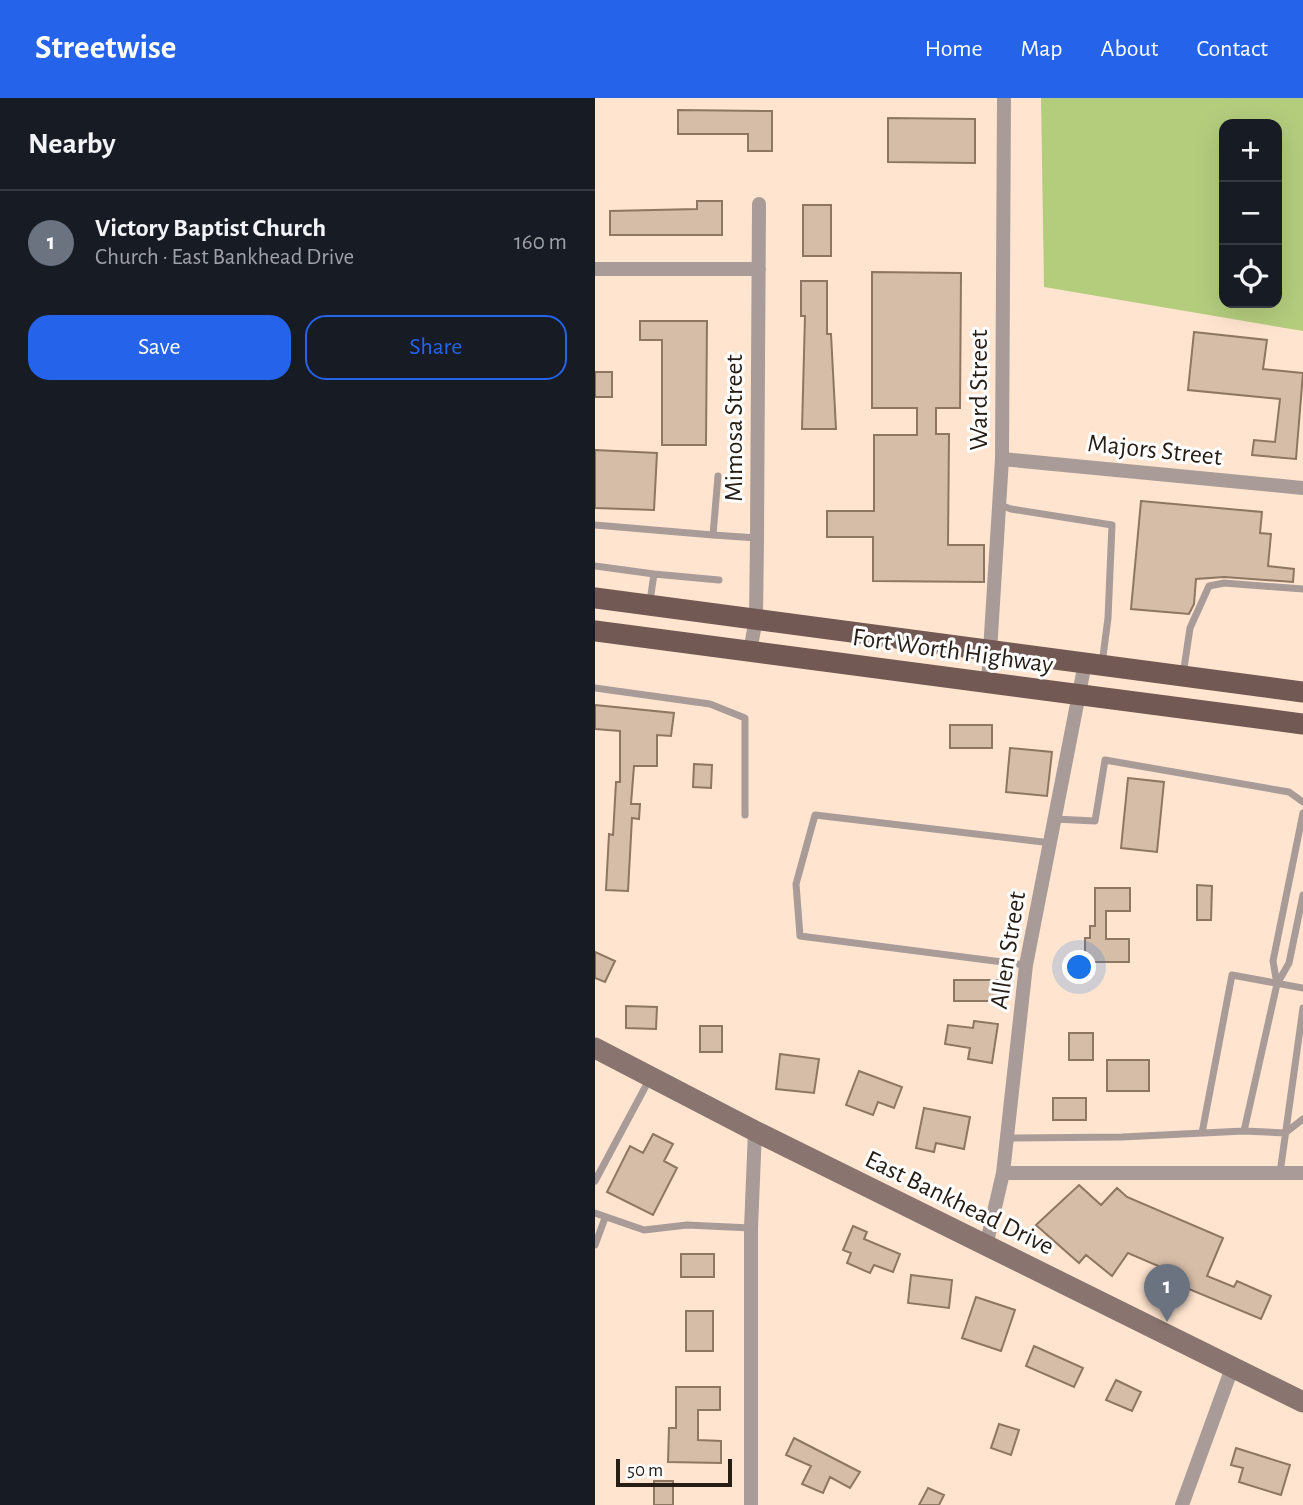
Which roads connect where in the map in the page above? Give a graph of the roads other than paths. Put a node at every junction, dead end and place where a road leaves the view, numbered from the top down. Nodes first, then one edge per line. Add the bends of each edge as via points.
1 (1004, 98) edge
2 (759, 204) dead end
3 (595, 269) edge
4 (759, 269) junction
5 (1002, 459) junction
6 (718, 476) dead end
7 (1303, 488) edge
8 (999, 505) junction
9 (595, 525) edge
10 (713, 535) junction
11 (757, 538) junction
12 (595, 566) edge
13 (654, 574) junction
14 (719, 580) dead end
15 (1303, 589) edge
16 (595, 598) edge
17 (649, 605) junction
18 (756, 619) junction
19 (595, 631) edge
20 (991, 650) junction
21 (750, 651) junction
22 (1093, 664) junction
23 (1183, 676) junction
24 (988, 683) junction
25 (595, 688) edge
26 (1303, 692) edge
27 (1080, 695) junction
28 (1303, 724) edge
29 (1303, 802) edge
30 (1303, 813) edge
31 (745, 815) dead end
32 (1055, 819) junction
33 (1051, 843) junction
34 (1303, 895) edge
35 (1026, 965) junction
36 (1277, 984) junction
37 (1303, 988) edge
38 (1303, 1008) edge
39 (595, 1048) edge
40 (651, 1077) junction
41 (1303, 1119) edge
42 (1244, 1130) junction
43 (755, 1131) junction
44 (1202, 1133) junction
45 (1285, 1133) junction
46 (1007, 1138) junction
47 (1003, 1172) junction
48 (1280, 1173) junction
49 (1303, 1173) edge
50 (595, 1181) edge
51 (595, 1213) edge
52 (605, 1218) junction
53 (751, 1227) junction
54 (595, 1245) edge
55 (986, 1246) junction
56 (1232, 1368) junction
57 (1303, 1402) edge
58 (751, 1505) edge
59 (1182, 1505) edge

1 - 5 street, Ward Street
2 - 4 street, Mimosa Street
3 - 4 street
4 - 11 street, Mimosa Street
5 - 7 street, Majors Street
5 - 8 street, Ward Street
6 - 10 lane
8 - 20 street, Ward Street
8 - 22 lane via 1112,525 1108,618
9 - 10 lane
10 - 11 lane
11 - 18 street, Mimosa Street
12 - 13 lane
13 - 14 lane
13 - 17 lane
15 - 23 lane via 1224,583 1205,589 1190,628
16 - 17 main road, Fort Worth Highway
17 - 18 main road, Fort Worth Highway
18 - 20 main road, Fort Worth Highway
18 - 21 street, Mimosa Street
19 - 21 main road, Fort Worth Highway
20 - 22 main road, Fort Worth Highway
20 - 24 street, Ward Street
21 - 24 main road, Fort Worth Highway
22 - 23 main road, Fort Worth Highway
22 - 27 street, Allen Street
23 - 26 main road, Fort Worth Highway
24 - 27 main road, Fort Worth Highway
25 - 31 lane via 710,704 745,718
27 - 28 main road, Fort Worth Highway
27 - 32 street, Allen Street
29 - 32 lane via 1289,792 1105,760 1095,821
30 - 36 lane via 1273,961
32 - 33 street, Allen Street
33 - 35 street, Allen Street
33 - 35 lane via 815,815 796,884 800,936
34 - 36 lane via 1289,963
35 - 46 street, Allen Street
36 - 37 lane
36 - 42 lane
36 - 44 lane via 1232,975
38 - 45 lane
39 - 40 street, East Bankhead Drive
40 - 43 street, East Bankhead Drive
40 - 50 lane
41 - 45 lane
42 - 44 lane
42 - 45 lane
43 - 53 street
43 - 55 street, East Bankhead Drive
44 - 46 lane
45 - 48 lane
46 - 47 street, Allen Street
47 - 48 street
47 - 55 street, Allen Street
48 - 49 street
51 - 52 lane
52 - 53 lane via 644,1230 687,1225
52 - 54 lane
53 - 58 street
55 - 56 street, East Bankhead Drive
56 - 57 street, East Bankhead Drive
56 - 59 street

